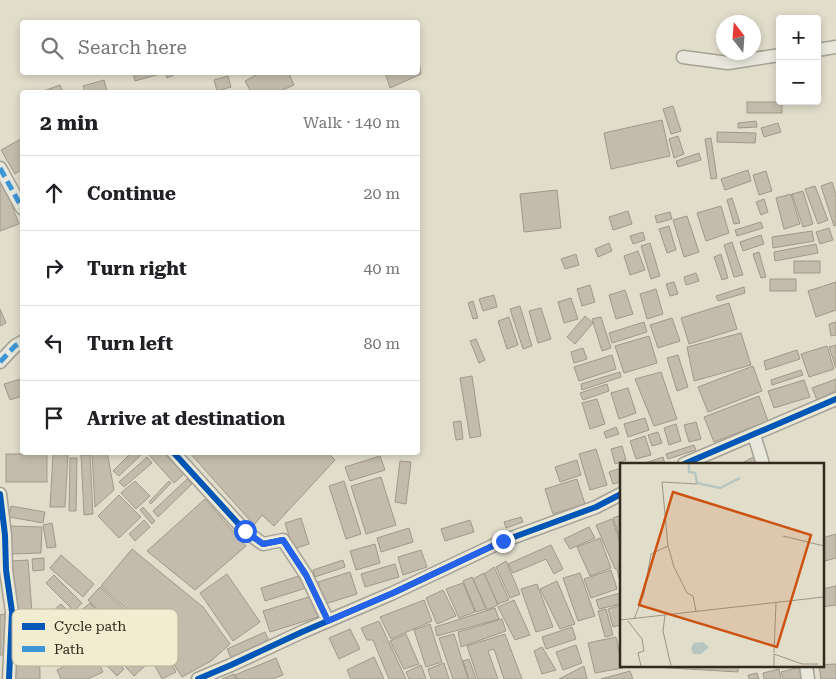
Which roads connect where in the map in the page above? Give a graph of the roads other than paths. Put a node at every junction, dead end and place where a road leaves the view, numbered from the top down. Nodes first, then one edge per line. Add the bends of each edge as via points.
1 (836, 47) edge
2 (821, 49) edge
3 (776, 56) edge
4 (683, 57) dead end
5 (0, 168) edge
6 (20, 204) edge
7 (20, 343) edge
8 (0, 362) edge
9 (836, 399) edge
10 (754, 435) junction
11 (176, 455) edge
12 (686, 463) edge
13 (763, 463) edge
14 (0, 494) edge
15 (620, 495) edge
16 (328, 621) junction
17 (806, 666) edge
18 (9, 679) edge
19 (198, 679) edge
20 (808, 679) edge

1 - 2 street
3 - 4 street via 728,63
5 - 6 street
7 - 8 street
9 - 10 street
10 - 12 street
10 - 13 street
11 - 16 street via 245,531 263,544 283,540 306,575
14 - 18 street via 12,612
15 - 16 street via 596,507 503,541
16 - 19 street
17 - 20 street

